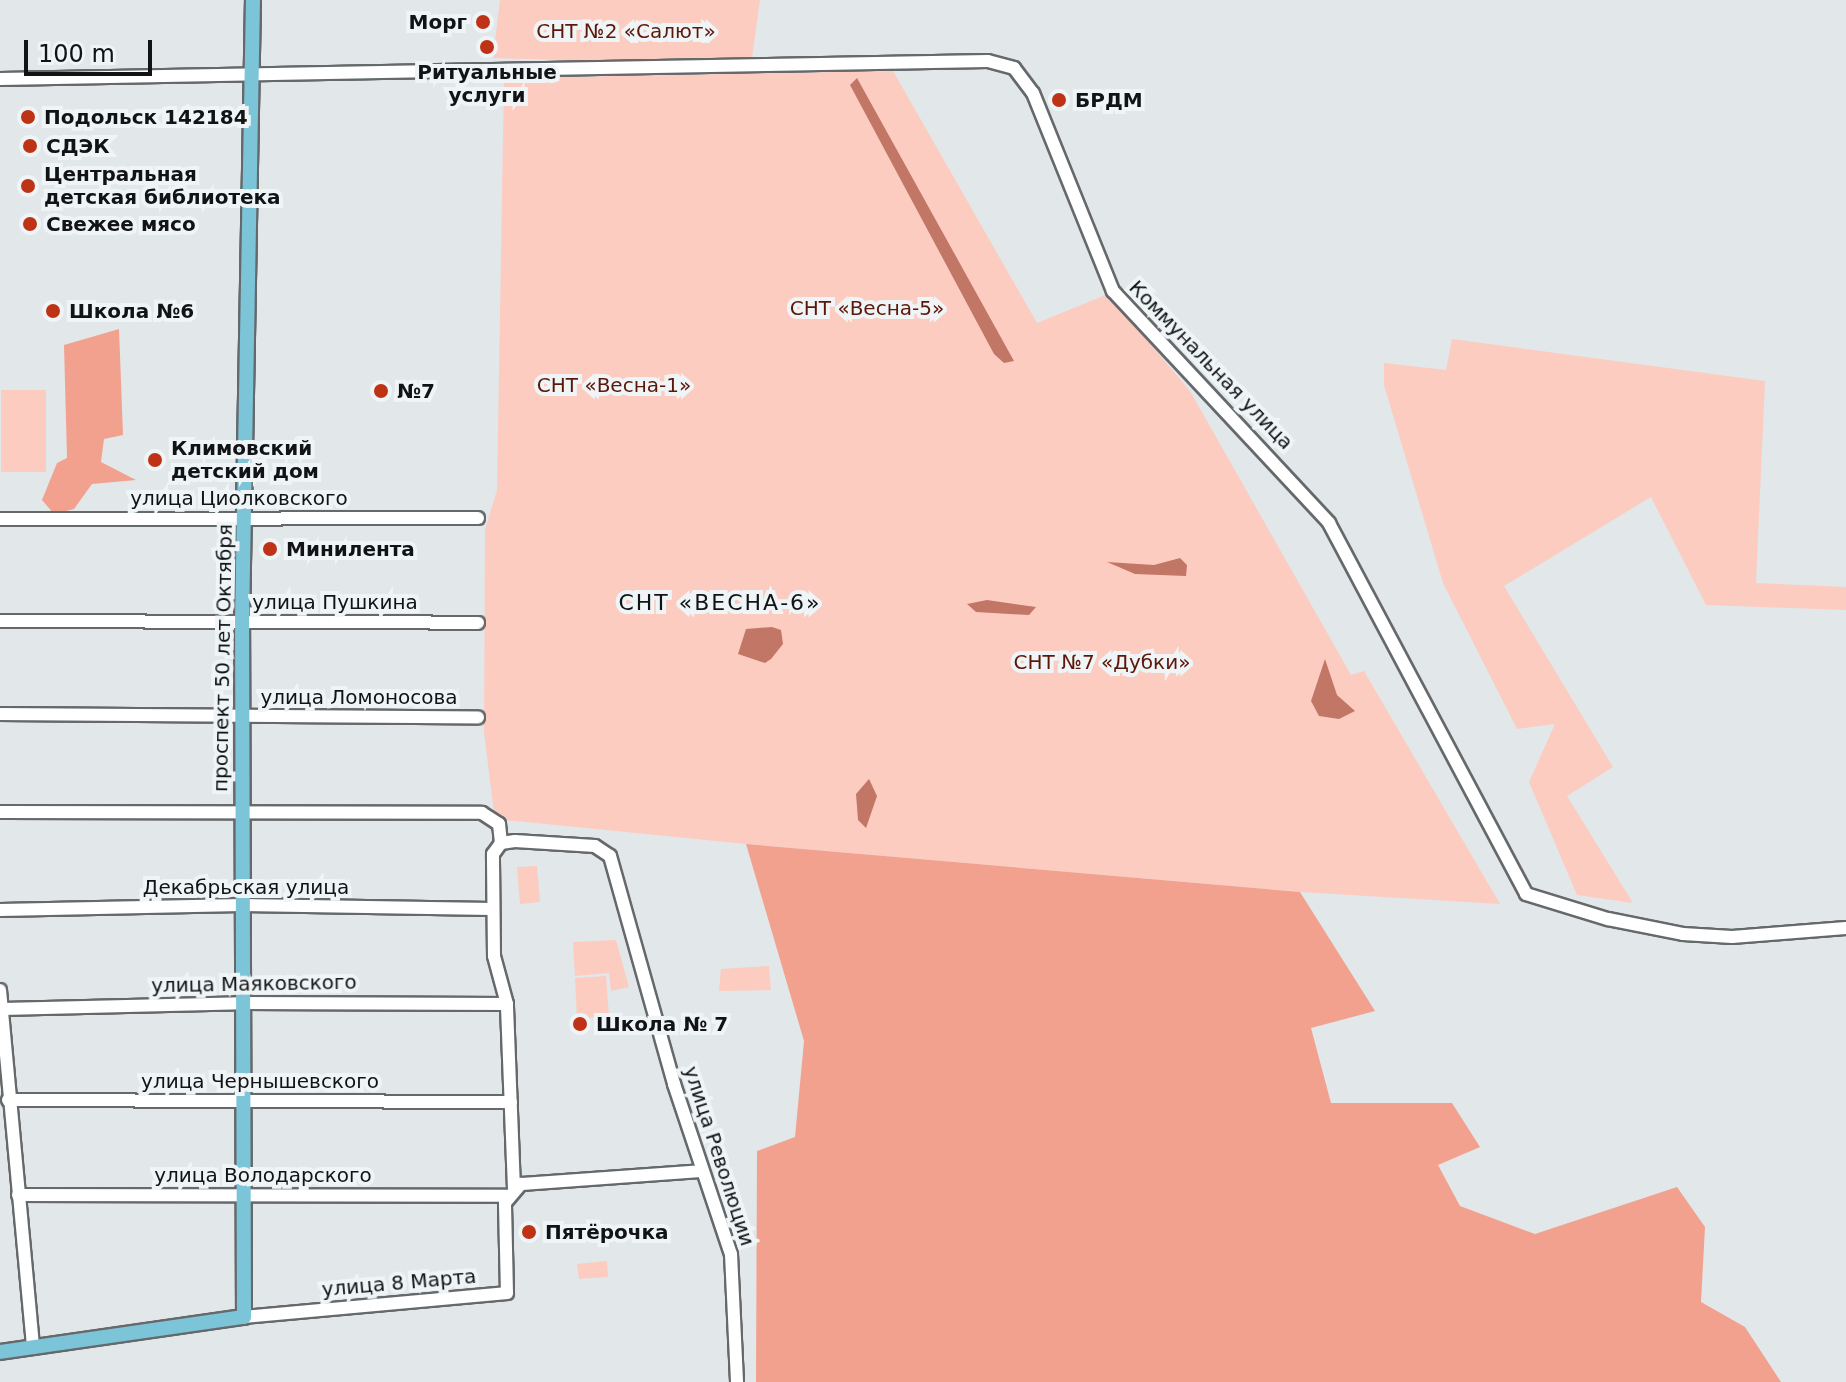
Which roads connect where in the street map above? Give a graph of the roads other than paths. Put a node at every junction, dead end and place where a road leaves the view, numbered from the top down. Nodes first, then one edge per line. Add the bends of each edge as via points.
1 (253, 0) edge
2 (248, 76) junction
3 (0, 79) edge
4 (244, 517) junction
5 (478, 518) dead end
6 (0, 519) edge
7 (0, 621) edge
8 (242, 622) junction
9 (478, 623) dead end
10 (0, 714) edge
11 (242, 717) junction
12 (478, 717) dead end
13 (242, 811) junction
14 (0, 812) edge
15 (508, 842) junction
16 (242, 905) junction
17 (492, 909) junction
18 (0, 910) edge
19 (1846, 928) edge
20 (0, 990) edge
21 (242, 1003) junction
22 (507, 1004) junction
23 (2, 1009) edge
24 (8, 1100) junction
25 (242, 1101) junction
26 (511, 1102) junction
27 (702, 1171) junction
28 (511, 1192) junction
29 (241, 1194) junction
30 (18, 1195) junction
31 (244, 1317) junction
32 (33, 1347) junction
33 (0, 1352) edge
34 (737, 1382) edge

1 - 2 main road, проспект 50 лет Октября
2 - 3 street, Коммунальная улица
2 - 4 main road, проспект 50 лет Октября
2 - 19 street, Коммунальная улица via 988,61 1014,68 1033,93 1113,291 1329,523 1526,894 1683,934 1745,937
4 - 5 street, улица Циолковского
4 - 6 street, улица Циолковского
4 - 8 main road, проспект 50 лет Октября
7 - 8 street, улица Пушкина
8 - 9 street, улица Пушкина
8 - 11 main road, проспект 50 лет Октября
10 - 11 street, улица Ломоносова
11 - 12 street, улица Ломоносова
11 - 13 main road, проспект 50 лет Октября
13 - 14 street
13 - 15 street via 482,813 499,824
13 - 16 main road, проспект 50 лет Октября
15 - 17 street via 493,854
15 - 27 street, улица Революции via 595,846 610,856
16 - 17 street, Декабрьская улица
16 - 18 street, Декабрьская улица
16 - 21 main road, проспект 50 лет Октября
17 - 22 street via 494,956
20 - 23 street
21 - 22 street, улица Маяковского
21 - 23 street, улица Маяковского
21 - 25 main road, проспект 50 лет Октября
22 - 26 street
23 - 24 street
24 - 25 street, улица Чернышевского
24 - 30 street
25 - 26 street, улица Чернышевского
25 - 29 main road, проспект 50 лет Октября
26 - 28 street
27 - 28 street via 521,1184
27 - 34 street, улица Революции via 731,1254
28 - 29 street, улица Володарского
28 - 31 street, улица 8 Марта via 507,1293
29 - 30 street, улица Володарского
29 - 31 main road, проспект 50 лет Октября
30 - 32 street
31 - 32 main road, улица 8 Марта
32 - 33 main road, улица 8 Марта

